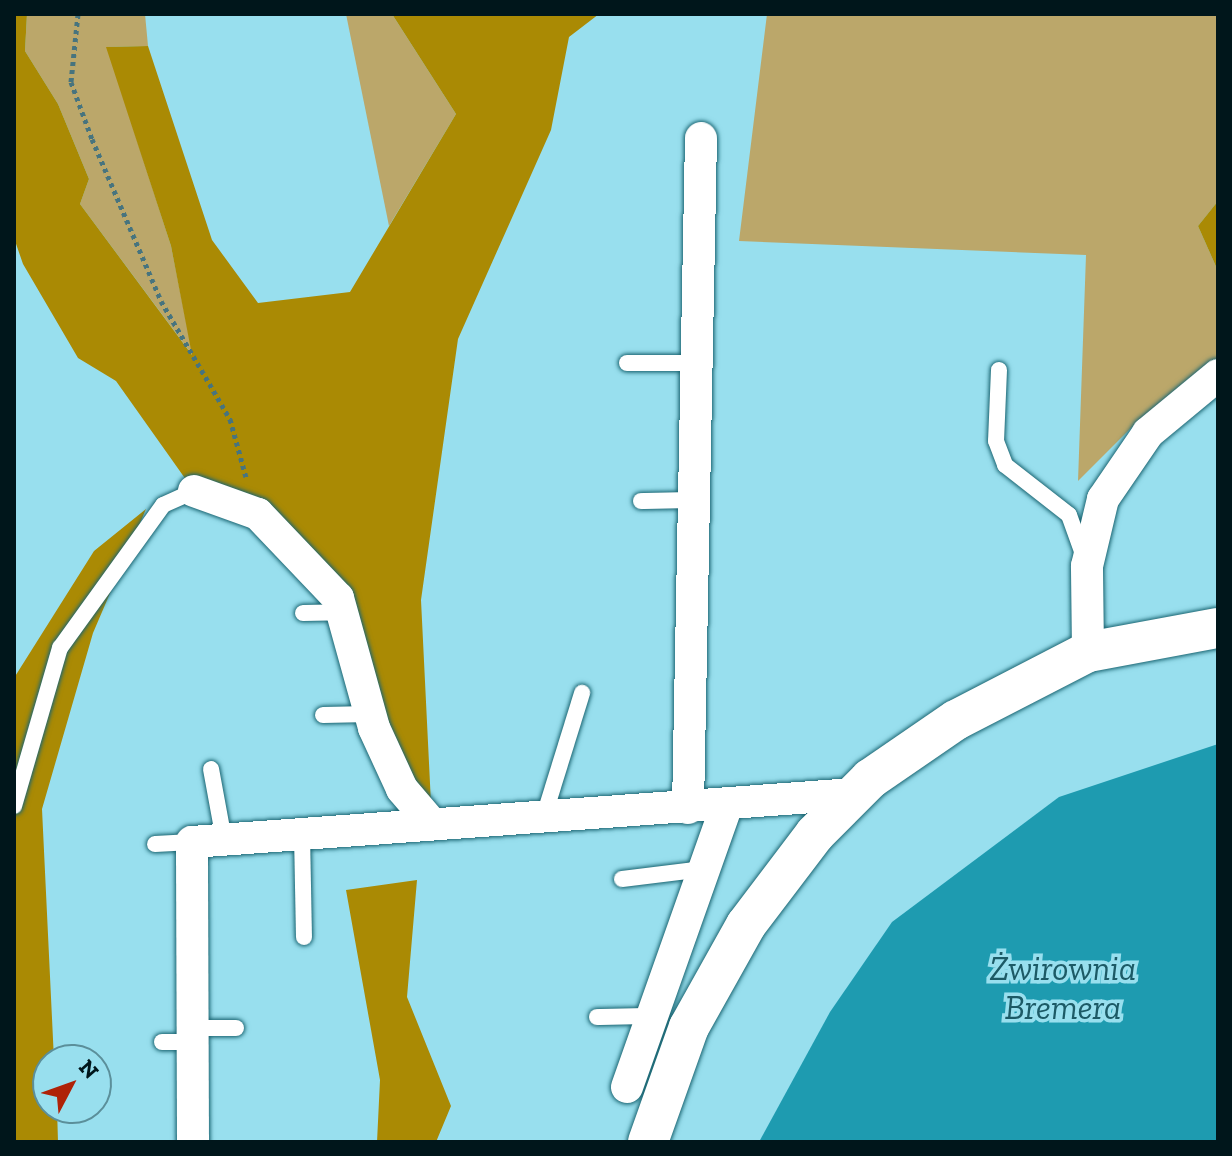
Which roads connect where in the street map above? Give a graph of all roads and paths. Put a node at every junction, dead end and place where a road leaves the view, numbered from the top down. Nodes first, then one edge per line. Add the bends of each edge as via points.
1 (78, 14) edge
2 (701, 138) dead end
3 (627, 363) dead end
4 (696, 363) junction
5 (999, 370) dead end
6 (1218, 375) edge
7 (194, 491) joint
8 (694, 500) junction
9 (641, 501) dead end
10 (250, 510) junction
11 (1087, 566) junction
12 (342, 612) junction
13 (303, 613) dead end
14 (1218, 628) edge
15 (1088, 652) junction
16 (582, 693) dead end
17 (370, 714) junction
18 (323, 715) dead end
19 (211, 769) dead end
20 (854, 794) junction
21 (727, 805) junction
22 (14, 806) edge
23 (688, 808) junction
24 (544, 816) junction
25 (432, 824) junction
26 (302, 834) junction
27 (224, 840) junction
28 (192, 842) junction
29 (155, 844) dead end
30 (703, 869) junction
31 (622, 879) dead end
32 (304, 937) dead end
33 (649, 1016) junction
34 (597, 1017) dead end
35 (236, 1028) dead end
36 (182, 1038) junction
37 (627, 1087) dead end
38 (193, 1142) edge
39 (648, 1142) edge

1 - 10 path via 71,82 161,301 230,419
2 - 4 street
3 - 4 lane
4 - 8 street
5 - 11 lane via 996,441 1005,465 1069,515
6 - 11 street via 1148,433 1103,499
7 - 10 street
7 - 22 lane via 163,505 60,648
8 - 9 lane
8 - 23 street
10 - 12 street via 315,567
11 - 15 street
12 - 13 lane
12 - 17 street
14 - 15 street
15 - 20 street via 920,742
16 - 24 lane
17 - 18 lane
17 - 25 street via 402,789
19 - 27 lane
20 - 21 street
20 - 39 street via 746,925 689,1027
21 - 23 street
21 - 30 street
23 - 24 street
24 - 25 street
25 - 26 street
26 - 27 street
26 - 32 lane
27 - 28 street
28 - 29 lane
28 - 36 street
30 - 31 lane
30 - 33 street
33 - 34 lane
33 - 37 street
35 - 36 lane
36 - 38 street

